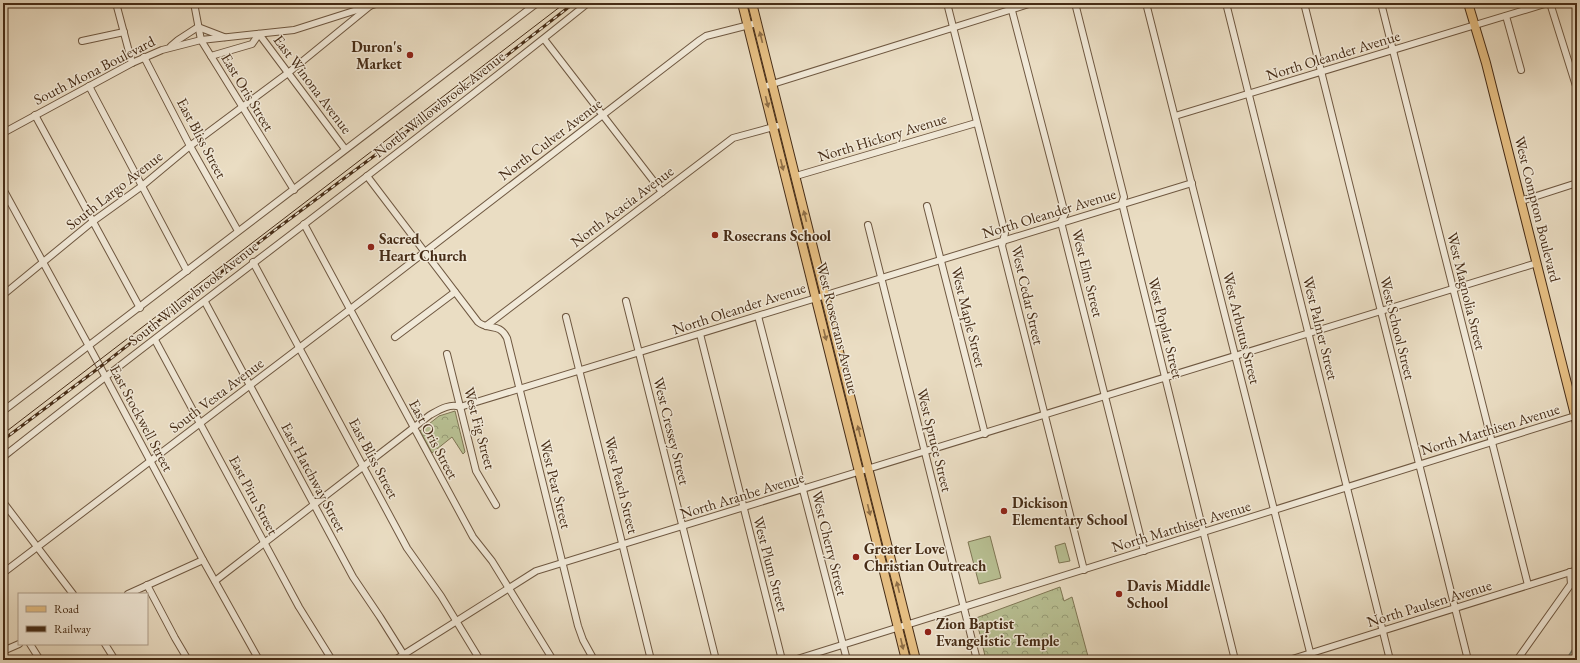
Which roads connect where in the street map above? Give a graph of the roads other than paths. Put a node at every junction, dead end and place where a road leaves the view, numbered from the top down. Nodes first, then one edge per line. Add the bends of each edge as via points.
1 (116, 3) edge
2 (194, 3) edge
3 (379, 3) edge
4 (537, 3) edge
5 (588, 3) edge
6 (742, 3) edge
7 (752, 3) edge
8 (946, 3) edge
9 (1032, 3) edge
10 (1075, 3) edge
11 (1146, 3) edge
12 (1226, 3) edge
13 (1304, 3) edge
14 (1381, 3) edge
15 (1468, 3) edge
16 (1549, 3) edge
17 (370, 6) junction
18 (1011, 6) edge
19 (1506, 16) junction
20 (757, 23) junction
21 (747, 26) junction
22 (1475, 26) junction
23 (198, 27) junction
24 (953, 28) junction
25 (124, 32) junction
26 (260, 34) junction
27 (225, 37) junction
28 (544, 39) junction
29 (201, 40) junction
30 (82, 41) dead end
31 (170, 47) junction
32 (1394, 50) junction
33 (211, 56) junction
34 (144, 57) junction
35 (132, 64) junction
36 (1521, 70) dead end
37 (1321, 71) junction
38 (288, 73) junction
39 (772, 84) junction
40 (89, 86) junction
41 (763, 87) junction
42 (1577, 89) edge
43 (1249, 94) junction
44 (242, 107) junction
45 (603, 115) junction
46 (35, 116) junction
47 (1175, 116) junction
48 (976, 123) junction
49 (783, 125) junction
50 (773, 127) junction
51 (3, 133) edge
52 (190, 146) junction
53 (345, 149) junction
54 (367, 176) junction
55 (796, 176) junction
56 (1192, 182) junction
57 (1577, 184) edge
58 (142, 186) junction
59 (3, 189) edge
60 (294, 190) junction
61 (662, 192) junction
62 (1521, 201) junction
63 (1122, 203) junction
64 (927, 206) dead end
65 (92, 222) junction
66 (1062, 222) junction
67 (304, 224) junction
68 (868, 225) dead end
69 (238, 231) junction
70 (1003, 241) junction
71 (424, 251) junction
72 (941, 260) junction
73 (43, 262) junction
74 (253, 262) junction
75 (1537, 263) junction
76 (187, 271) junction
77 (882, 278) junction
78 (1453, 289) junction
79 (455, 292) junction
80 (825, 294) junction
81 (3, 295) edge
82 (369, 295) joint
83 (815, 297) junction
84 (626, 301) dead end
85 (205, 302) junction
86 (140, 308) junction
87 (351, 309) junction
88 (1380, 312) junction
89 (758, 316) junction
90 (566, 317) dead end
91 (486, 326) junction
92 (1309, 333) junction
93 (700, 334) junction
94 (394, 337) dead end
95 (155, 340) junction
96 (89, 346) junction
97 (300, 347) junction
98 (639, 353) junction
99 (447, 354) dead end
100 (1235, 356) junction
101 (580, 371) junction
102 (105, 376) junction
103 (1165, 378) junction
104 (250, 386) junction
105 (520, 390) junction
106 (1106, 396) junction
107 (460, 407) junction
108 (3, 412) edge
109 (1044, 415) junction
110 (1576, 419) edge
111 (201, 423) junction
112 (413, 428) junction
113 (985, 434) junction
114 (1491, 443) junction
115 (925, 452) junction
116 (3, 457) edge
117 (151, 461) junction
118 (1419, 465) junction
119 (364, 467) junction
120 (869, 469) junction
121 (859, 472) junction
122 (1348, 487) junction
123 (803, 489) junction
124 (3, 502) edge
125 (314, 505) junction
126 (496, 505) dead end
127 (743, 508) junction
128 (1274, 510) junction
129 (683, 526) junction
130 (1203, 532) junction
131 (265, 544) junction
132 (623, 545) junction
133 (38, 547) junction
134 (1144, 551) junction
135 (203, 560) junction
136 (562, 564) junction
137 (1084, 570) junction
138 (1577, 570) edge
139 (1570, 572) junction
140 (3, 574) edge
141 (215, 581) junction
142 (148, 585) junction
143 (1528, 585) junction
144 (509, 588) junction
145 (72, 593) edge
146 (130, 593) edge
147 (964, 607) junction
148 (1455, 608) junction
149 (457, 622) junction
150 (907, 625) junction
151 (898, 627) junction
152 (1384, 630) junction
153 (18, 644) edge
154 (31, 645) edge
155 (106, 645) edge
156 (843, 645) junction
157 (3, 651) edge
158 (1310, 653) junction
159 (405, 657) edge
160 (40, 660) edge
161 (115, 660) edge
162 (188, 660) edge
163 (259, 660) edge
164 (332, 660) edge
165 (395, 660) edge
166 (480, 660) edge
167 (553, 660) edge
168 (594, 660) edge
169 (652, 660) edge
170 (716, 660) edge
171 (782, 660) edge
172 (794, 660) edge
173 (847, 660) edge
174 (906, 660) edge
175 (916, 660) edge
176 (977, 660) edge
177 (1235, 660) edge
178 (1289, 660) edge
179 (1312, 660) edge
180 (1390, 660) edge
181 (1468, 660) edge
182 (1516, 660) edge

1 - 25 street
2 - 23 street, East Oris Street
3 - 17 street, South Mona Boulevard
4 - 53 street, North Willowbrook Avenue
5 - 28 street, North Willowbrook Avenue
6 - 21 main road, West Rosecrans Avenue
7 - 20 main road, West Rosecrans Avenue
8 - 24 street, West Cedar Street
9 - 18 street
10 - 63 street, West Poplar Street via 1124,197
11 - 47 street, West Arbutus Street
12 - 43 street, West Palmer Street
13 - 37 street, West School Street
14 - 32 street, West Magnolia Street
15 - 22 main road, West Compton Boulevard
16 - 19 street, North Oleander Avenue
16 - 42 street
17 - 26 street, South Mona Boulevard via 294,30
17 - 38 street, South Largo Avenue
18 - 24 street
18 - 66 street, West Elm Street via 1065,214
19 - 22 street, North Oleander Avenue
19 - 36 street
20 - 21 street, North Culver Avenue
39 -> 20 main road, West Rosecrans Avenue
21 - 41 main road, West Rosecrans Avenue
21 - 45 street, North Culver Avenue via 706,36
22 - 32 street, North Oleander Avenue
22 - 62 main road, West Compton Boulevard
23 - 27 street
23 - 29 street, East Oris Street
23 - 31 street
24 - 39 street
24 - 48 street, West Cedar Street
25 - 30 street
25 - 35 street
26 - 27 street, South Mona Boulevard
26 - 33 street via 252,44
26 - 38 street, East Winona Avenue
27 - 29 street, South Mona Boulevard
28 - 45 street
28 - 54 street, North Willowbrook Avenue
29 - 31 street, South Mona Boulevard
29 - 33 street, East Oris Street
31 - 34 street, South Mona Boulevard
32 - 37 street, North Oleander Avenue
32 - 78 street, West Magnolia Street
33 - 44 street, East Oris Street
34 - 35 street, South Mona Boulevard
34 - 52 street, East Bliss Street
35 - 40 street, South Mona Boulevard
37 - 43 street, North Oleander Avenue
37 - 88 street, West School Street
38 - 44 street, South Largo Avenue
38 - 53 street, East Winona Avenue
39 - 41 street
39 - 49 main road, West Rosecrans Avenue
40 - 46 street, South Mona Boulevard
40 - 58 street
41 -> 50 main road, West Rosecrans Avenue
43 - 47 street, North Oleander Avenue
43 - 92 street, West Palmer Street
44 - 52 street, South Largo Avenue
44 - 60 street, East Oris Street
45 - 61 street
45 - 71 street, North Culver Avenue
46 - 51 street, South Mona Boulevard
46 - 65 street
47 - 56 street, West Arbutus Street
48 - 55 street, North Hickory Avenue
48 - 70 street, West Cedar Street via 1005,233
49 - 50 street, North Acacia Avenue
49 - 55 main road, West Rosecrans Avenue
50 - 61 street, North Acacia Avenue via 733,138
50 -> 83 main road, West Rosecrans Avenue
52 - 58 street, South Largo Avenue
52 - 69 street, East Bliss Street
53 - 60 street, North Willowbrook Avenue
54 - 67 street, North Willowbrook Avenue
54 - 71 street
80 -> 55 main road, West Rosecrans Avenue
56 - 63 street, North Oleander Avenue
56 - 100 street, West Arbutus Street
57 - 62 street
58 - 65 street, South Largo Avenue
58 - 76 street
59 - 73 street, East Stockwell Street
60 - 69 street, South Willowbrook Avenue
61 - 91 street, North Acacia Avenue
62 - 75 main road, West Compton Boulevard
63 - 66 street, North Oleander Avenue
63 - 103 street, West Poplar Street
64 - 72 street, West Maple Street
65 - 73 street, South Largo Avenue
65 - 86 street
66 - 70 street, North Oleander Avenue
66 - 106 street, West Elm Street
67 - 74 street, South Willowbrook Avenue
67 - 87 street, East Oris Street
68 - 77 street, West Spruce Street
69 - 76 street, South Willowbrook Avenue
70 - 72 street, North Oleander Avenue
70 - 109 street, West Cedar Street via 1002,246
71 - 79 street
71 - 82 street, North Culver Avenue
72 - 77 street, North Oleander Avenue
72 - 113 street, West Maple Street
73 - 81 street, South Largo Avenue
73 - 96 street, East Stockwell Street
74 - 85 street, South Willowbrook Avenue
74 - 97 street, East Bliss Street
75 - 78 street
75 - 110 main road, West Compton Boulevard
76 - 86 street, South Willowbrook Avenue
77 - 80 street, North Oleander Avenue
77 - 115 street, West Spruce Street
78 - 88 street
78 - 114 street, West Magnolia Street
79 - 91 street via 478,322
79 - 94 street
80 - 83 street, North Oleander Avenue
120 -> 80 main road, West Rosecrans Avenue
82 - 87 street, South Vesta Avenue
83 - 89 street, North Oleander Avenue
83 -> 121 main road, West Rosecrans Avenue
84 - 98 street, West Cressey Street
85 - 95 street, South Willowbrook Avenue
85 - 104 street, East Hatchway Street
86 - 96 street, South Willowbrook Avenue
87 - 97 street, South Vesta Avenue
87 - 112 street, East Oris Street
88 - 92 street
88 - 118 street, West School Street
89 - 93 street, North Oleander Avenue
89 - 123 street, West Cherry Street
90 - 101 street, West Peach Street
91 - 105 street, West Pear Street via 504,332
92 - 100 street
92 - 122 street, West Palmer Street
93 - 98 street, North Oleander Avenue
93 - 127 street, West Plum Street
95 - 102 street, South Willowbrook Avenue
95 - 111 street, East Piru Street
96 - 102 street, East Stockwell Street
96 - 108 street, South Willowbrook Avenue
97 - 104 street, South Vesta Avenue
97 - 119 street, East Bliss Street
98 - 101 street, North Oleander Avenue
98 - 129 street, West Cressey Street
99 - 107 street, West Fig Street
100 - 103 street
100 - 128 street, West Arbutus Street
101 - 105 street, North Oleander Avenue
101 - 132 street, West Peach Street
102 - 116 street, South Willowbrook Avenue
102 - 117 street, East Stockwell Street
103 - 106 street
103 - 130 street, West Poplar Street
104 - 111 street, South Vesta Avenue
104 - 125 street, East Hatchway Street
105 - 107 street, North Oleander Avenue
105 - 136 street, West Pear Street
106 - 109 street, North Aranbe Avenue
106 - 134 street, West Elm Street
107 - 112 street, North Oleander Avenue via 456,405 438,410
107 - 126 street, West Fig Street via 476,471
109 - 113 street, North Aranbe Avenue
109 - 137 street, West Cedar Street
110 - 114 street, North Matthisen Avenue
111 - 117 street, South Vesta Avenue
111 - 131 street, East Piru Street
112 - 119 street, North Oleander Avenue
112 - 144 street, East Oris Street via 472,537 492,561
113 - 115 street, North Aranbe Avenue
114 - 118 street, North Matthisen Avenue
114 - 143 street, West Magnolia Street
115 - 120 street, North Aranbe Avenue
115 - 147 street, West Spruce Street
117 - 133 street, South Vesta Avenue
117 - 135 street, East Stockwell Street
118 - 122 street, North Matthisen Avenue
118 - 148 street, West School Street
119 - 125 street, North Oleander Avenue
119 - 149 street, East Bliss Street via 407,548
120 - 121 street, North Aranbe Avenue
150 -> 120 main road, West Rosecrans Avenue
121 - 123 street, North Aranbe Avenue
121 -> 151 main road, West Rosecrans Avenue
122 - 128 street, North Matthisen Avenue
122 - 152 street, West Palmer Street
123 - 127 street, North Aranbe Avenue
123 - 156 street, West Cherry Street
124 - 133 street
125 - 131 street, North Oleander Avenue
125 - 159 street, East Hatchway Street via 353,577
127 - 129 street, North Aranbe Avenue
127 - 171 street, West Plum Street
128 - 130 street, North Matthisen Avenue
128 - 158 street, West Arbutus Street
129 - 132 street, North Aranbe Avenue
129 - 170 street, West Cressey Street
130 - 134 street, North Matthisen Avenue
130 - 177 street, West Poplar Street
131 - 141 street, North Oleander Avenue
131 - 164 street, East Piru Street via 298,607
132 - 136 street, North Aranbe Avenue
132 - 169 street, West Peach Street
133 - 140 street, South Vesta Avenue
133 - 145 street
134 - 137 street, North Matthisen Avenue
135 - 141 street, East Stockwell Street
135 - 142 street
136 - 144 street, North Aranbe Avenue via 536,572
136 - 168 street, West Pear Street via 583,640
137 - 147 street, North Matthisen Avenue
138 - 139 street, North Paulsen Avenue
139 - 143 street, North Paulsen Avenue
139 - 182 street via 1571,584
141 - 163 street, East Stockwell Street
142 - 146 street
142 - 162 street
143 - 148 street, North Paulsen Avenue
144 - 149 street, North Aranbe Avenue
144 - 167 street, East Oris Street
147 - 150 street, North Matthisen Avenue
147 - 176 street, West Spruce Street
148 - 152 street, North Paulsen Avenue
148 - 181 street, West School Street
149 - 159 street, North Aranbe Avenue
149 - 166 street, East Bliss Street
150 - 151 street, North Matthisen Avenue
150 - 175 main road, West Rosecrans Avenue
151 - 156 street, North Matthisen Avenue
151 -> 174 main road, West Rosecrans Avenue
152 - 158 street, North Paulsen Avenue
152 - 180 street, West Palmer Street
153 - 157 street
154 - 160 street
155 - 161 street
156 - 172 street, North Matthisen Avenue
156 - 173 street, West Cherry Street
158 - 178 street, North Paulsen Avenue
158 - 179 street, West Arbutus Street
159 - 165 street, North Aranbe Avenue

